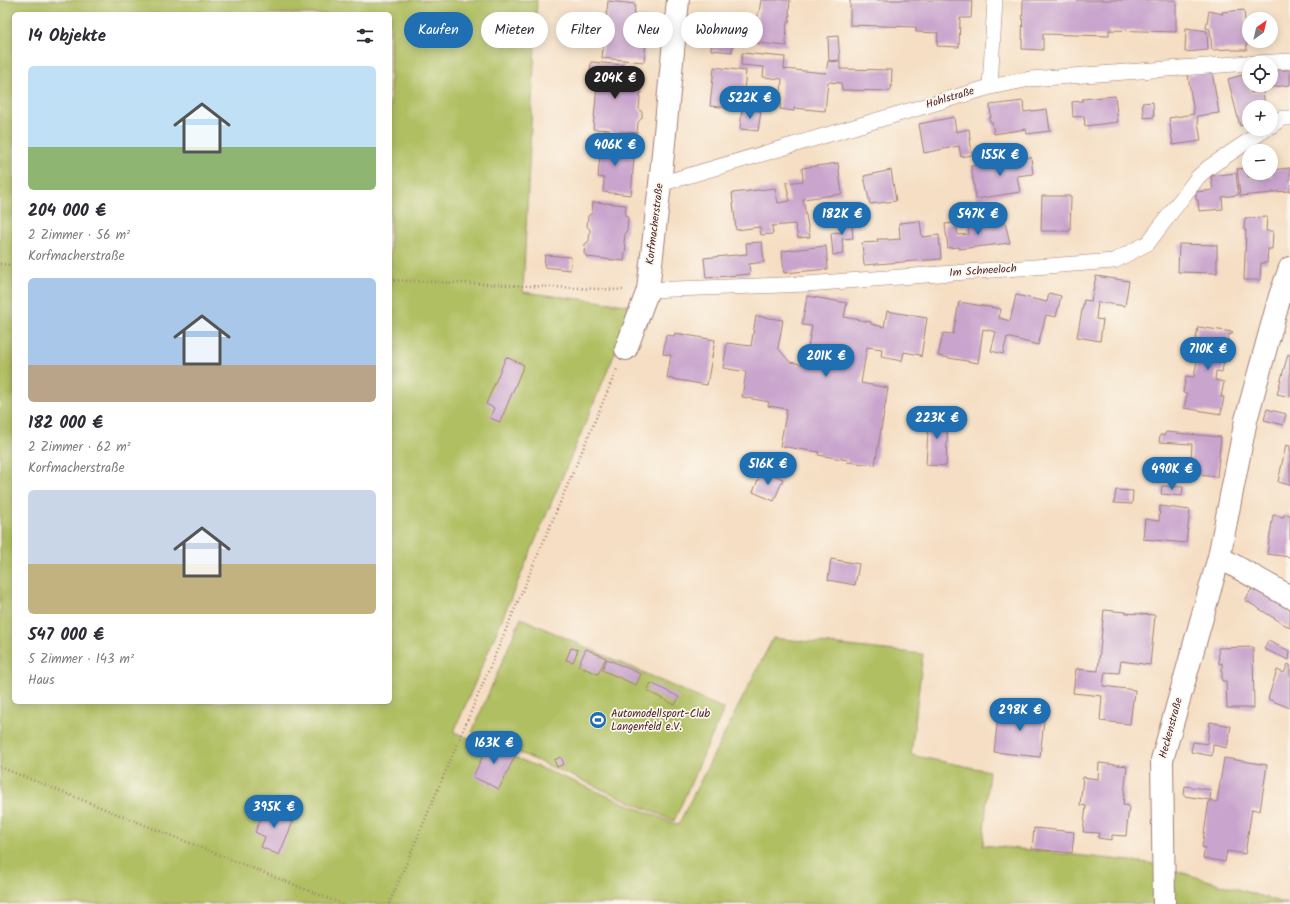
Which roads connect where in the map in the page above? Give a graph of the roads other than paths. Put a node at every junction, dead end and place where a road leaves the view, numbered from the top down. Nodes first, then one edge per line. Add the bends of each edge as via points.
1 (678, 0) edge
2 (995, 0) edge
3 (1290, 61) edge
4 (1278, 62) edge
5 (1242, 64) edge
6 (990, 87) junction
7 (1290, 118) edge
8 (1278, 121) edge
9 (1256, 136) edge
10 (660, 184) junction
11 (1290, 268) edge
12 (648, 290) junction
13 (626, 349) road end
14 (1219, 557) junction
15 (1290, 597) edge
16 (1164, 904) edge

1 - 10 street, Korfmacherstraße
2 - 6 lane
3 - 4 lane
5 - 6 lane, Hohlstraße via 1030,79
6 - 10 lane, Hohlstraße
7 - 8 lane
9 - 12 lane, Im Schneeloch via 1198,177 1148,243 1114,260 807,284
10 - 12 street, Korfmacherstraße
11 - 14 street, Heckenstraße via 1246,420
12 - 13 street, Korfmacherstraße
14 - 15 street
14 - 16 street, Heckenstraße via 1162,760

